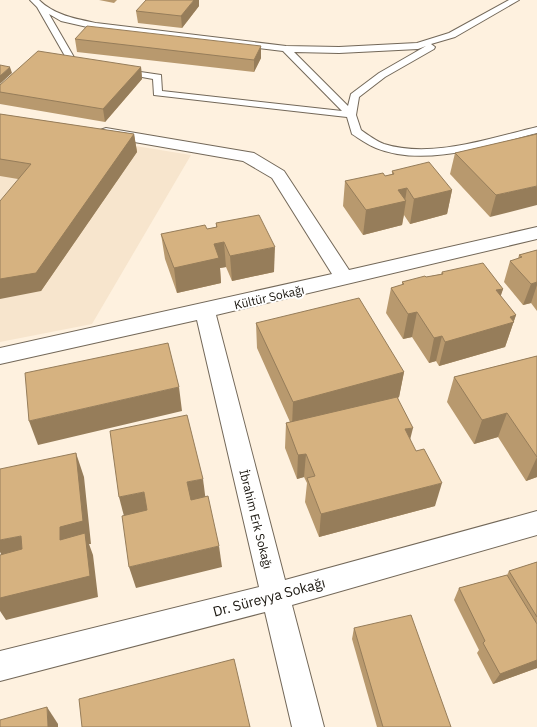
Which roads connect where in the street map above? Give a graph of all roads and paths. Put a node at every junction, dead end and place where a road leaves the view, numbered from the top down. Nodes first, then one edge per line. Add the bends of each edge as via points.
1 (515, 0) edge
2 (37, 3) edge
3 (452, 35) junction
4 (286, 49) junction
5 (95, 65) edge
6 (111, 68) edge
7 (351, 115) junction
8 (537, 130) edge
9 (93, 131) edge
10 (537, 233) edge
11 (345, 279) junction
12 (205, 311) junction
13 (0, 356) edge
14 (537, 523) edge
15 (276, 596) junction
16 (0, 666) edge
17 (308, 727) edge

1 - 3 lane
2 - 4 lane via 64,19 96,26
2 - 5 lane via 72,61
3 - 4 lane via 418,46 339,50
3 - 7 lane via 382,75 354,96
4 - 7 lane
6 - 7 lane via 158,77 157,92
7 - 8 lane via 356,132 380,146 411,153 459,150
9 - 11 street via 248,157 278,175
10 - 11 street, Kültür Sokağı
11 - 12 street, Kültür Sokağı
12 - 13 street, Kültür Sokağı
12 - 15 street, İbrahim Erk Sokağı
14 - 15 street, Dr. Süreyya Sokağı
15 - 16 street, Dr. Süreyya Sokağı
15 - 17 street, İbrahim Erk Sokağı

